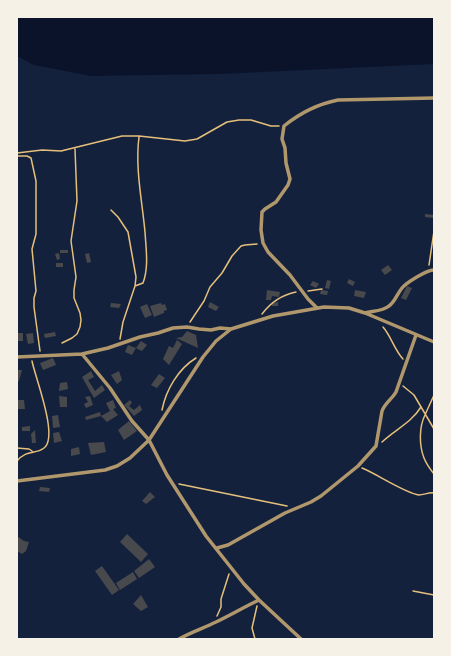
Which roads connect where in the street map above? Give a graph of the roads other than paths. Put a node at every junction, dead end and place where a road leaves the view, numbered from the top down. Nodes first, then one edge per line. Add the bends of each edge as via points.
1 (434, 98) edge
2 (434, 270) edge
3 (317, 308) junction
4 (365, 313) junction
5 (231, 329) junction
6 (416, 335) junction
7 (434, 342) edge
8 (82, 354) junction
9 (17, 357) edge
10 (148, 440) junction
11 (17, 481) edge
12 (217, 548) junction
13 (259, 600) junction
14 (178, 639) edge
15 (301, 639) edge

1 - 3 street via 326,102 284,126 282,138 290,179 276,202 262,212 263,243
2 - 4 street via 402,287 390,306
3 - 4 street via 348,308
3 - 5 street via 273,316
4 - 6 street
5 - 8 street via 173,328
5 - 10 street via 216,341 203,357
6 - 7 street
6 - 12 street via 400,384 382,411 376,446 358,466 321,496
8 - 9 street
8 - 10 street
10 - 11 street via 130,458 105,470
10 - 12 street via 172,483 206,536
12 - 13 street
13 - 14 street
13 - 15 street

